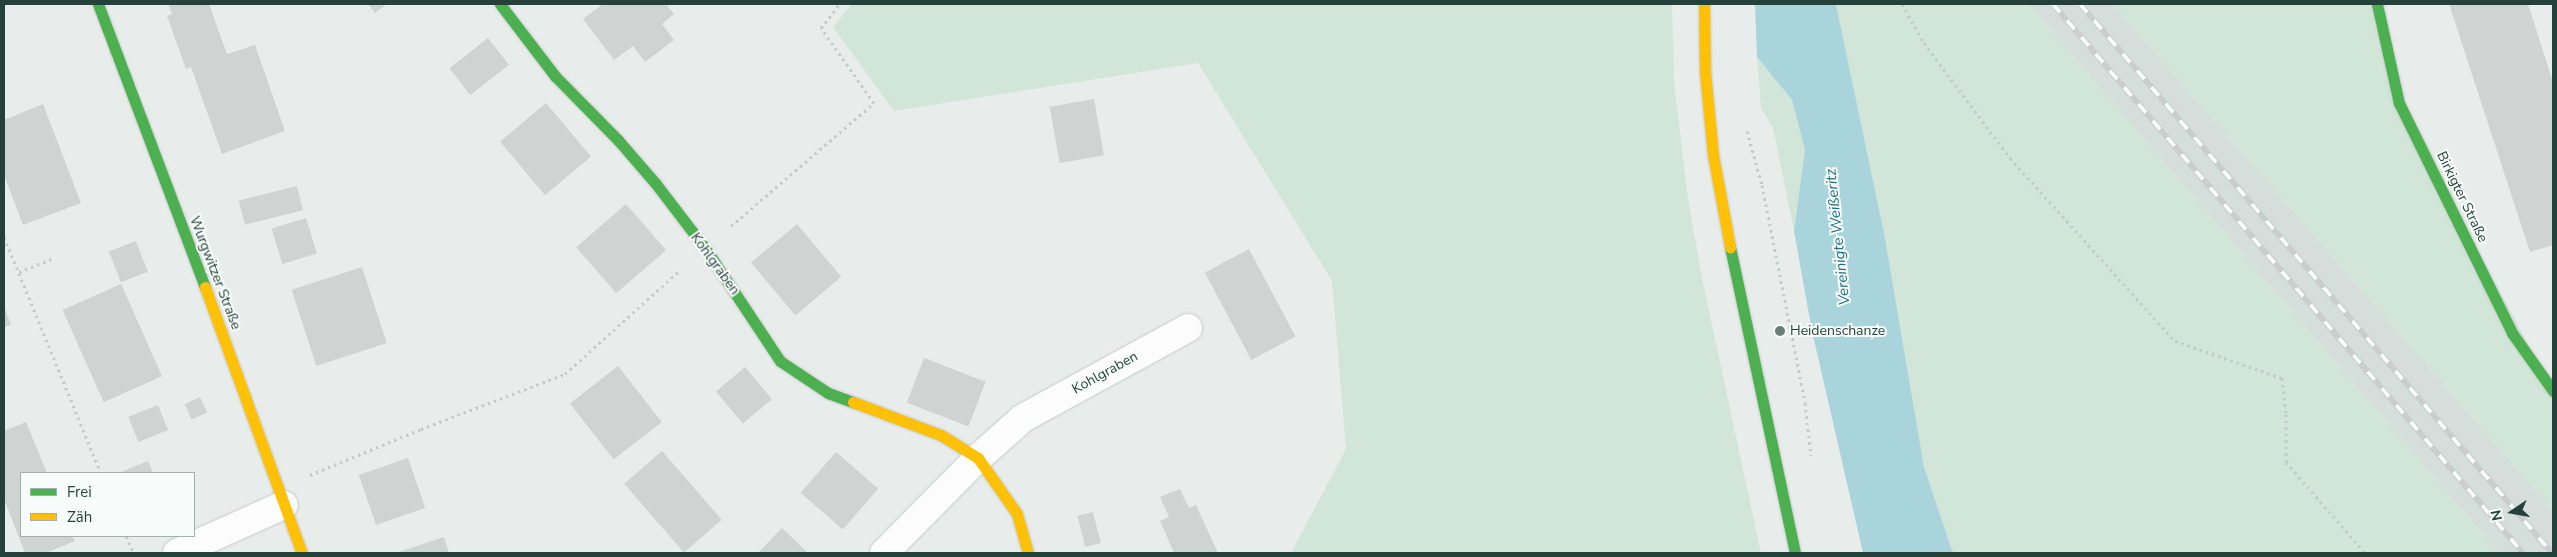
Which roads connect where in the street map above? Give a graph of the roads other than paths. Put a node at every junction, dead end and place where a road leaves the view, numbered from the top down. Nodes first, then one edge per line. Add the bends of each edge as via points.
1 (98, 4) edge
2 (500, 4) edge
3 (1704, 4) edge
4 (2377, 4) edge
5 (1188, 328) dead end
6 (2553, 391) edge
7 (978, 458) junction
8 (284, 505) junction
9 (177, 553) edge
10 (302, 553) edge
11 (884, 553) edge
12 (1028, 553) edge
13 (1796, 553) edge

1 - 8 street, Wurgwitzer Straße
2 - 7 street, Kohlgraben via 555,76 618,140 705,248 780,361 828,393 941,435
3 - 13 street via 1705,72 1713,155 1773,457
4 - 6 street, Birkigter Straße via 2399,103 2512,333
5 - 7 street, Kohlgraben via 1023,418
7 - 11 street, Kohlgraben
7 - 12 street, Kohlgraben via 1017,514
8 - 9 street
8 - 10 street, Wurgwitzer Straße

